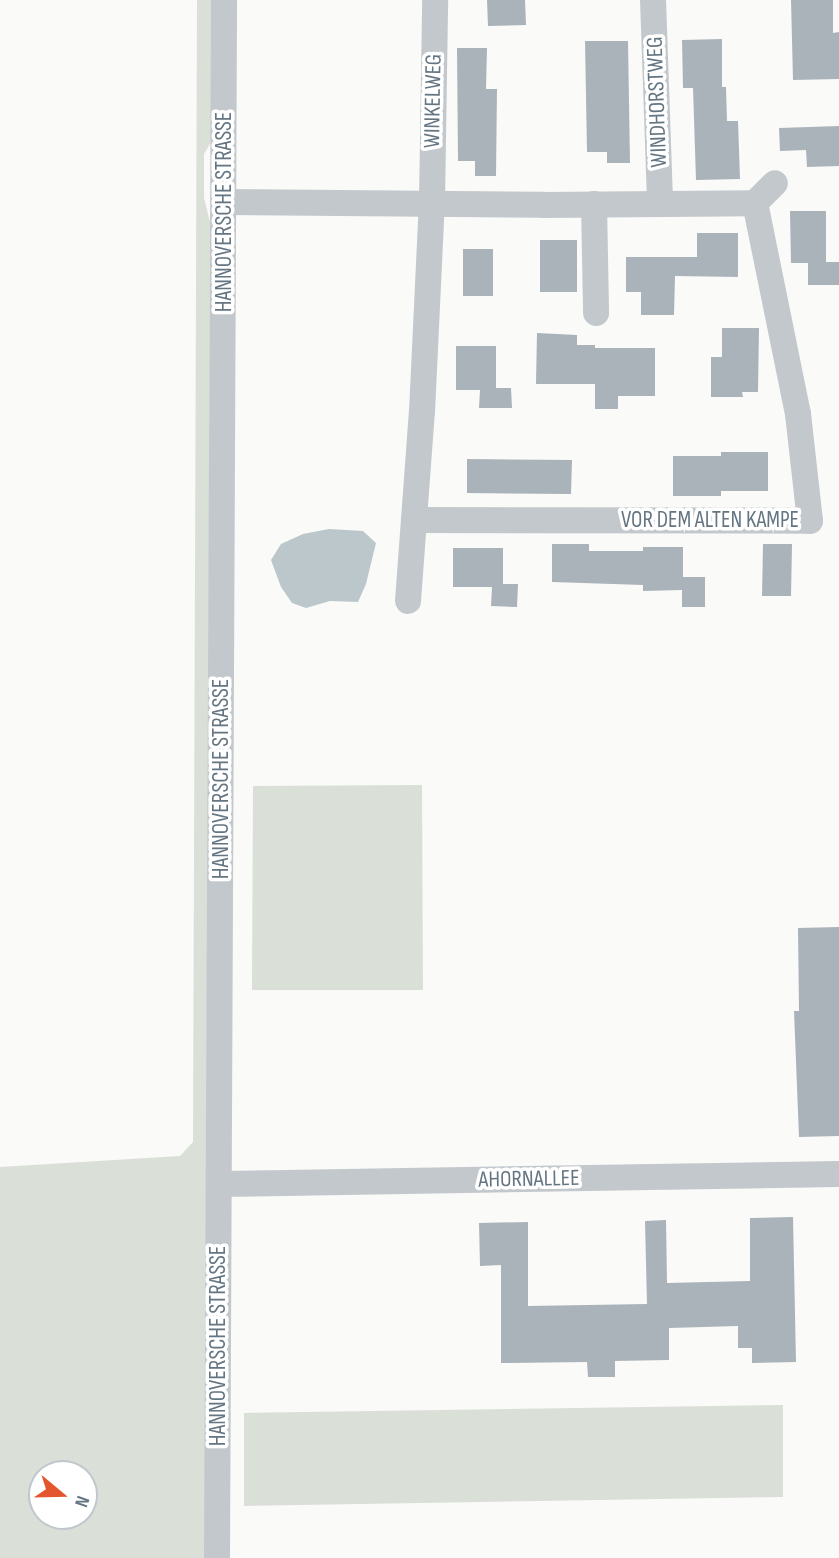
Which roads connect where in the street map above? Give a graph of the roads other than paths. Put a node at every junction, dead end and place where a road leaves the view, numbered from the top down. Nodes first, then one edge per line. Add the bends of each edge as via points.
1 (225, 0) edge
2 (435, 0) edge
3 (653, 0) edge
4 (775, 183) dead end
5 (224, 202) junction
6 (432, 202) junction
7 (755, 202) junction
8 (660, 204) junction
9 (594, 205) junction
10 (596, 313) dead end
11 (414, 520) junction
12 (408, 601) dead end
13 (839, 1174) edge
14 (219, 1184) junction
15 (217, 1558) edge

1 - 5 street, HANNOVERSCHE STRASSE
2 - 6 street, WINKELWEG
3 - 8 street, WINDHORSTWEG
4 - 7 street
5 - 6 street
5 - 14 street, HANNOVERSCHE STRASSE
6 - 9 street
6 - 11 street
7 - 8 street
7 - 11 street, VOR DEM ALTEN KAMPE via 798,414 810,521
8 - 9 street
9 - 10 street
11 - 12 street
13 - 14 street, AHORNALLEE
14 - 15 street, HANNOVERSCHE STRASSE

